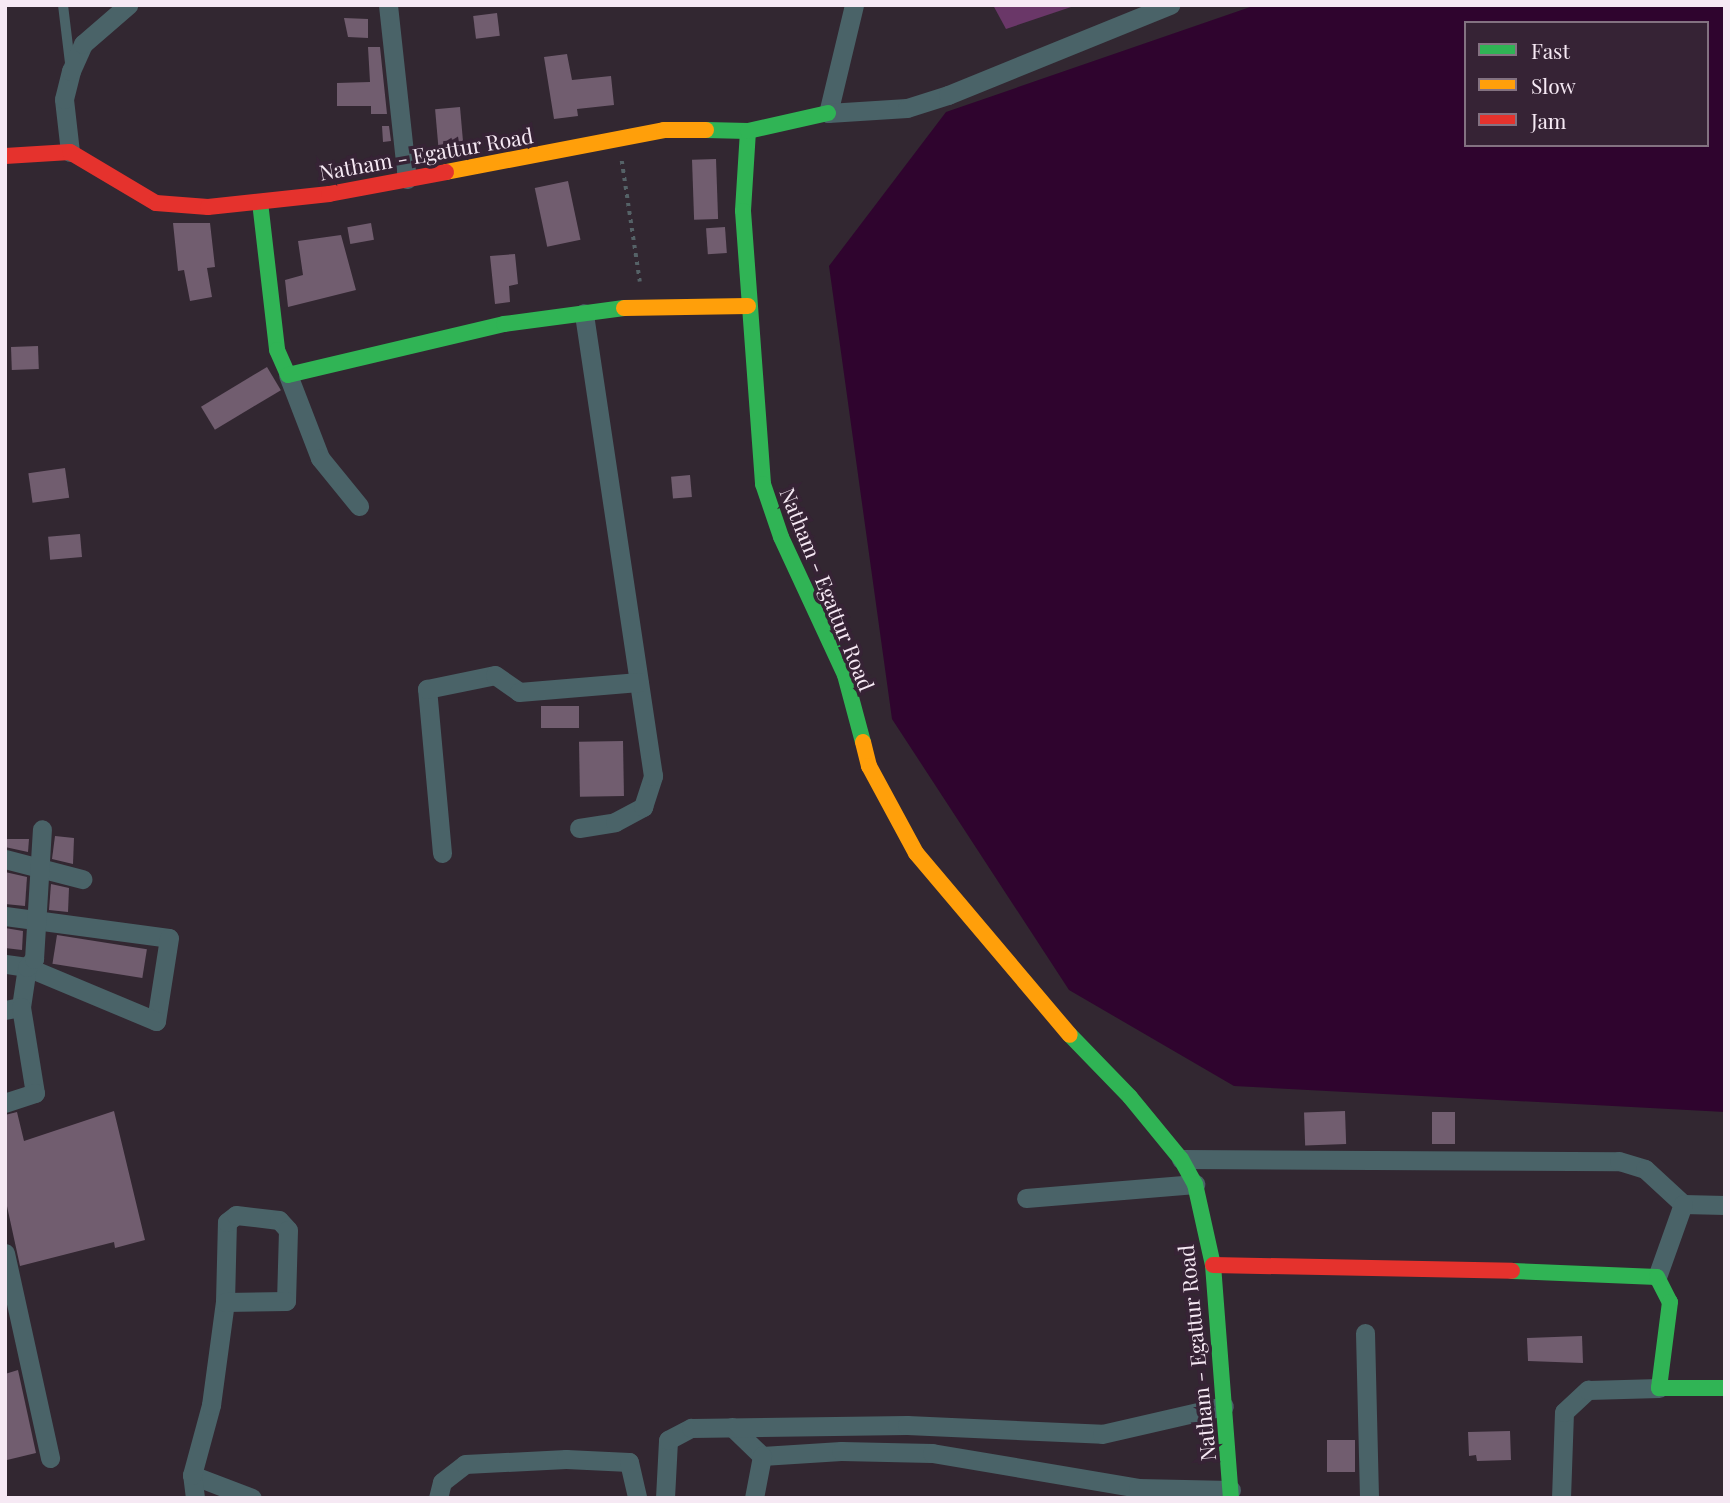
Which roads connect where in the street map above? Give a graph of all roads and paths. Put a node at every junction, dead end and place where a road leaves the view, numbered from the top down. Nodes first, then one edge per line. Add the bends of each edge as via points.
1 (63, 5) edge
2 (128, 5) edge
3 (388, 5) edge
4 (854, 5) edge
5 (1170, 5) edge
6 (71, 71) junction
7 (828, 113) junction
8 (748, 131) junction
9 (619, 139) junction
10 (69, 152) junction
11 (5, 156) edge
12 (407, 179) junction
13 (260, 202) junction
14 (643, 305) junction
15 (748, 306) junction
16 (584, 313) junction
17 (288, 375) junction
18 (359, 506) dead end
19 (639, 682) junction
20 (579, 828) dead end
21 (42, 829) dead end
22 (442, 853) dead end
23 (5, 859) edge
24 (39, 867) junction
25 (82, 879) dead end
26 (5, 916) edge
27 (38, 923) junction
28 (5, 964) edge
29 (27, 968) junction
30 (13, 1009) edge
31 (5, 1103) edge
32 (1181, 1159) junction
33 (1195, 1184) junction
34 (1026, 1198) dead end
35 (1683, 1204) junction
36 (1725, 1205) edge
37 (5, 1253) edge
38 (1213, 1265) junction
39 (1657, 1277) junction
40 (225, 1302) junction
41 (1365, 1333) dead end
42 (1659, 1388) junction
43 (1725, 1388) edge
44 (1224, 1406) junction
45 (732, 1427) junction
46 (762, 1455) junction
47 (50, 1458) dead end
48 (192, 1475) junction
49 (1231, 1494) edge
50 (195, 1498) edge
51 (253, 1498) edge
52 (438, 1498) edge
53 (637, 1498) edge
54 (665, 1498) edge
55 (754, 1498) edge
56 (1369, 1498) edge
57 (1561, 1498) edge

1 - 6 lane
2 - 6 street via 83,44
3 - 12 street
4 - 7 street
5 - 7 street via 907,108
6 - 10 street via 64,99
7 - 8 street
8 - 9 street, Natham - Egattur Road via 664,130
8 - 15 street, Natham - Egattur Road via 743,211
9 - 12 street, Natham - Egattur Road
9 - 14 path
10 - 11 street
10 - 13 street, Natham - Egattur Road via 156,203 181,208
12 - 13 street, Natham - Egattur Road
13 - 17 street via 277,350
14 - 15 street
14 - 16 street
15 - 32 street, Natham - Egattur Road via 763,484 781,537 845,675 869,766 889,809 916,853 1045,1010 1130,1097
16 - 17 street via 504,324
16 - 19 street
17 - 18 street via 320,458
19 - 20 street via 653,776 649,798 643,807 615,822
19 - 22 street via 519,692 495,675 427,689
21 - 24 street
23 - 24 street
24 - 25 street
24 - 27 street
26 - 27 street
27 - 29 street via 34,959
27 - 29 street via 169,938 156,1021
28 - 29 street
29 - 30 street
30 - 31 street via 35,1093
32 - 33 street, Natham - Egattur Road
32 - 35 street via 1619,1161 1645,1169
33 - 34 street
33 - 38 street, Natham - Egattur Road
35 - 36 street
35 - 39 street
37 - 47 street
38 - 39 street via 1642,1273
38 - 44 street, Natham - Egattur Road
39 - 42 street via 1670,1302
40 - 40 street via 227,1222 236,1215 279,1220 288,1230 286,1301
40 - 48 street via 211,1405
41 - 56 street
42 - 43 street
42 - 57 street via 1588,1391 1564,1412
44 - 45 street via 1102,1434 907,1425
44 - 49 street, Natham - Egattur Road
45 - 46 street
45 - 54 street via 691,1428 668,1440
46 - 49 street via 932,1453 1138,1488
46 - 55 street
48 - 50 street
48 - 51 street
52 - 53 street via 442,1482 465,1464 566,1459 629,1462

